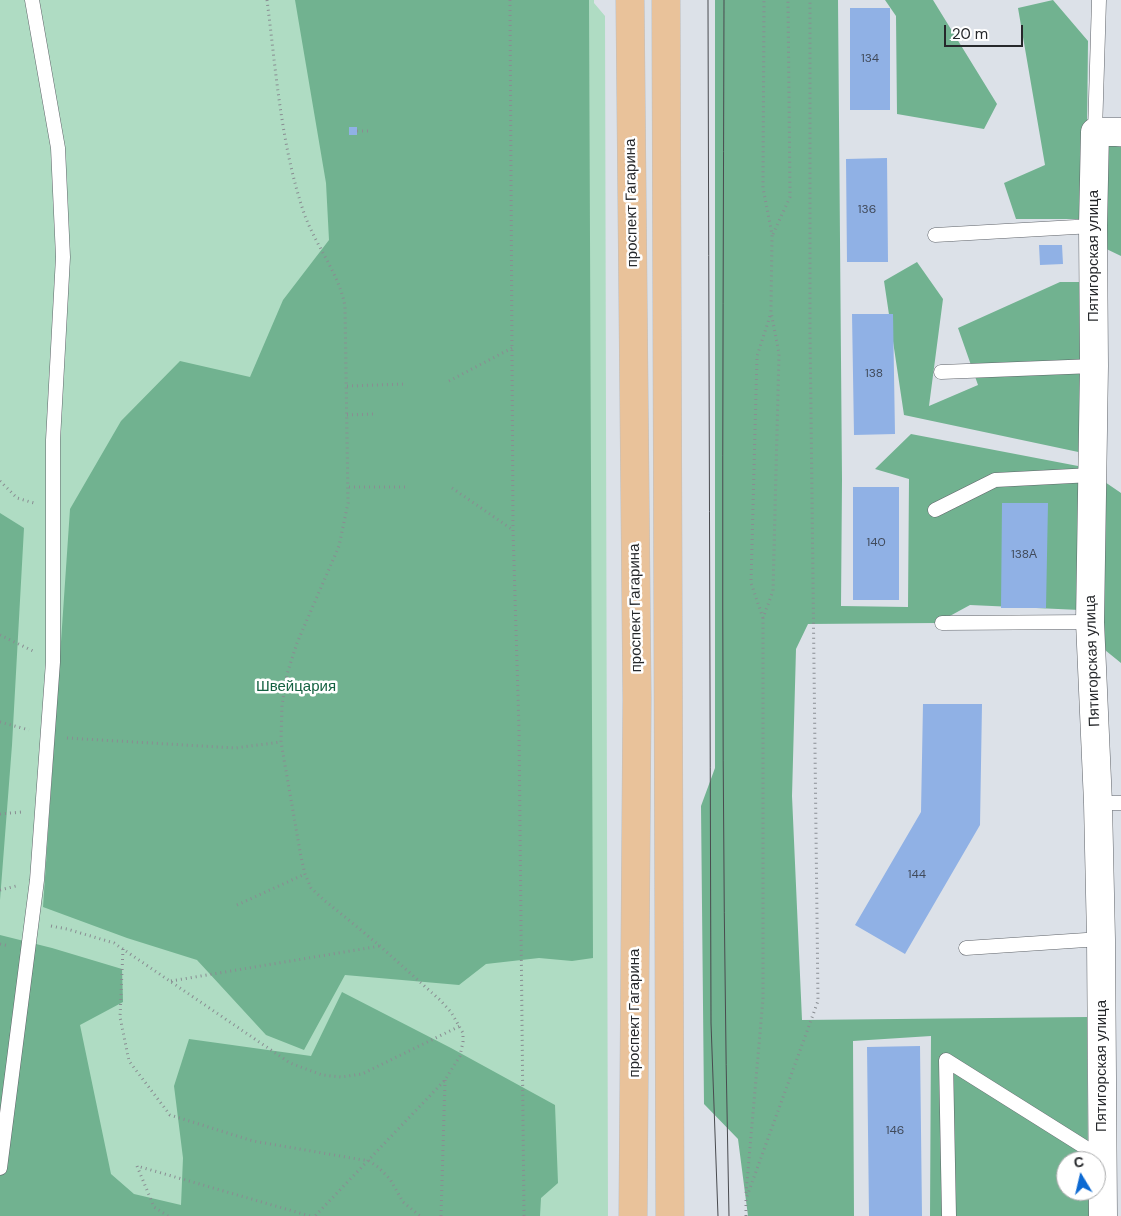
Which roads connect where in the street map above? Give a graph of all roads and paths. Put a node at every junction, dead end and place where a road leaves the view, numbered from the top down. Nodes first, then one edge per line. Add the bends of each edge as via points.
1 (32, 0) edge
2 (267, 0) edge
3 (510, 0) edge
4 (630, 0) edge
5 (666, 0) edge
6 (764, 0) edge
7 (788, 0) edge
8 (810, 0) edge
9 (1099, 0) edge
10 (357, 131) dead end
11 (371, 131) dead end
12 (1108, 132) edge
13 (1093, 226) junction
14 (772, 234) junction
15 (935, 235) dead end
16 (771, 312) junction
17 (512, 348) junction
18 (1094, 366) junction
19 (941, 372) dead end
20 (449, 381) dead end
21 (406, 384) dead end
22 (347, 386) junction
23 (374, 414) dead end
24 (347, 415) junction
25 (1092, 475) junction
26 (0, 481) edge
27 (349, 487) junction
28 (406, 487) dead end
29 (452, 488) dead end
30 (54, 509) junction
31 (934, 510) dead end
32 (513, 530) junction
33 (763, 618) junction
34 (1090, 622) junction
35 (942, 624) dead end
36 (0, 635) edge
37 (53, 662) junction
38 (0, 722) edge
39 (48, 736) junction
40 (64, 737) dead end
41 (281, 742) junction
42 (1110, 803) edge
43 (305, 874) junction
44 (237, 905) dead end
45 (32, 923) junction
46 (1101, 939) junction
47 (380, 946) junction
48 (966, 948) dead end
49 (123, 949) junction
50 (171, 981) junction
51 (460, 1026) junction
52 (446, 1080) junction
53 (1091, 1151) edge
54 (1102, 1151) edge
55 (369, 1161) junction
56 (0, 1168) edge
57 (746, 1199) junction
58 (1102, 1201) edge
59 (168, 1216) edge
60 (310, 1216) edge
61 (315, 1216) edge
62 (420, 1216) edge
63 (441, 1216) edge
64 (524, 1216) edge
65 (633, 1216) edge
66 (670, 1216) edge
67 (746, 1216) edge
68 (949, 1216) edge
69 (1102, 1216) edge

1 - 30 lane via 58,148 63,257 53,440
2 - 22 path via 285,135 294,177 304,214 342,290
3 - 17 path
4 - 65 main road, проспект Гагарина via 637,700
5 - 66 main road, проспект Гагарина
6 - 14 path via 763,188
7 - 14 path via 790,197
8 - 57 path via 810,331 818,1001
9 - 12 lane
10 - 11 path
12 - 13 street, Пятигорская улица
13 - 15 lane
13 - 18 street, Пятигорская улица
14 - 16 path
16 - 33 path via 779,363 773,591
16 - 33 path via 757,356 751,583
17 - 20 path
17 - 32 path
18 - 19 lane
18 - 25 street, Пятигорская улица
21 - 22 path
22 - 24 path
23 - 24 path
24 - 27 path
25 - 31 lane via 995,480
25 - 34 street, Пятигорская улица
26 - 30 path via 17,498
27 - 28 path
27 - 41 path via 339,546 287,674
29 - 32 path
30 - 37 lane
32 - 64 path via 519,729
33 - 57 path via 763,999
34 - 35 lane
34 - 42 street, Пятигорская улица
36 - 37 path
37 - 39 lane
38 - 39 path
39 - 45 lane
40 - 41 path via 235,748
41 - 43 path
42 - 46 street, Пятигорская улица
43 - 44 path
43 - 47 path via 311,888 325,902
45 - 49 path via 67,929 114,943
45 - 56 lane
46 - 48 lane
46 - 54 street, Пятигорская улица
47 - 50 path
47 - 51 path via 440,1000
49 - 50 path
49 - 55 path via 120,1017 129,1061 170,1115 253,1141
50 - 51 path via 290,1063 322,1076 362,1074
51 - 52 path via 463,1042 460,1056
52 - 55 path
52 - 63 path
53 - 68 lane via 946,1060
55 - 61 path
55 - 62 path via 390,1179 403,1202
57 - 67 path
58 - 69 street, Пятигорская улица
59 - 60 path via 154,1207 137,1166

